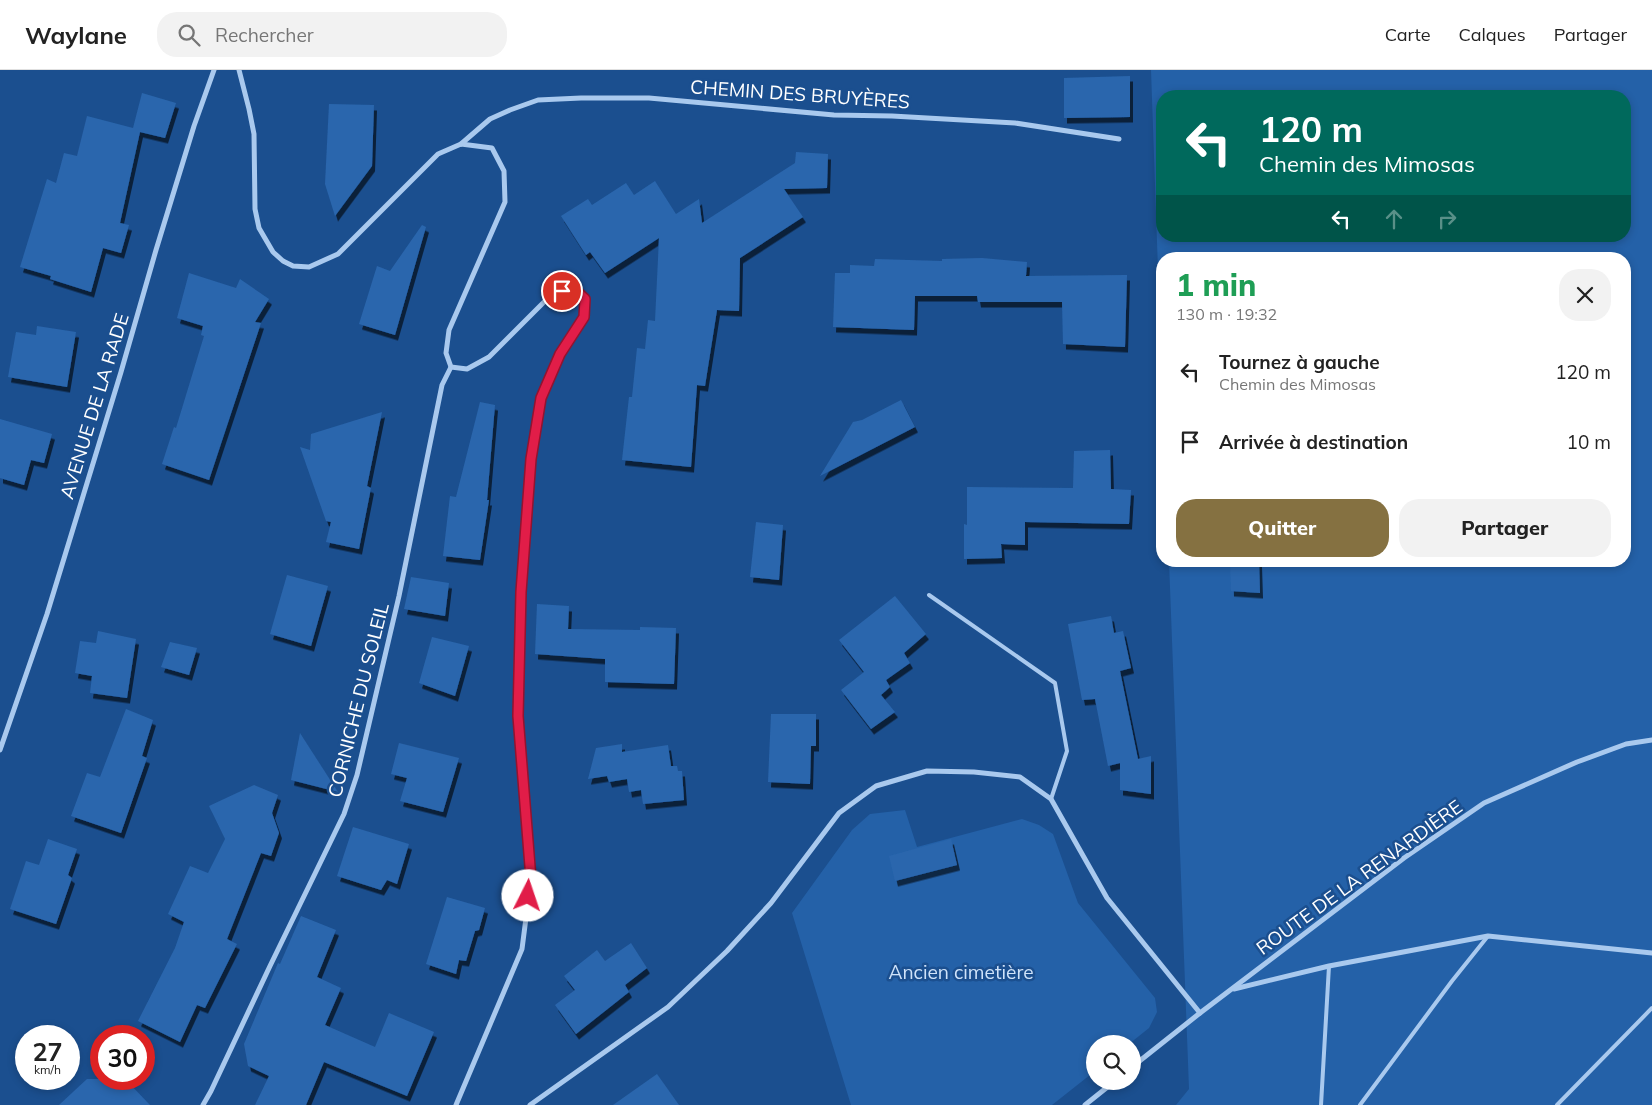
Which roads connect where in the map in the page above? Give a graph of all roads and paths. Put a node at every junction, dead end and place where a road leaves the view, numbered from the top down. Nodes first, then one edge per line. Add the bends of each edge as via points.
1 (214, 70) edge
2 (239, 70) edge
3 (1119, 138) dead end
4 (461, 144) junction
5 (451, 367) junction
6 (929, 595) dead end
7 (1652, 740) edge
8 (0, 750) edge
9 (1051, 798) junction
10 (1488, 936) junction
11 (1652, 953) edge
12 (1329, 966) junction
13 (1231, 990) junction
14 (1652, 1008) edge
15 (1200, 1013) junction
16 (1141, 1060) edge
17 (1104, 1090) edge
18 (203, 1105) edge
19 (456, 1105) edge
20 (530, 1105) edge
21 (1085, 1105) edge
22 (1321, 1105) edge
23 (1360, 1105) edge
24 (1557, 1105) edge

1 - 8 street, AVENUE DE LA RADE via 194,126 47,614
2 - 4 street via 254,134 255,208 259,228 274,252 283,262 293,266 308,267 338,254 438,154
3 - 4 street, CHEMIN DES BRUYÈRES via 1015,123 834,115 649,98 581,98 538,100 510,110 490,119
4 - 5 street via 492,148 504,171 505,202 449,330 446,353
5 - 18 street, CORNICHE DU SOLEIL via 442,385 399,596 357,775 344,814
5 - 19 street via 466,369 489,357 552,294 572,287 585,299 584,317 560,354 541,398 531,459 521,601 518,716 531,879 522,949
6 - 9 lane via 1055,683 1067,751
7 - 13 street, ROUTE DE LA RENARDIÈRE via 1626,744 1577,762 1484,804 1404,858
9 - 15 street via 1106,898
9 - 20 street via 1020,777 974,772 927,771 876,786 839,813 770,903 668,1007
10 - 11 street
10 - 12 street
10 - 23 lane
12 - 13 street
12 - 22 lane
13 - 15 street, ROUTE DE LA RENARDIÈRE
14 - 24 lane
15 - 16 street, ROUTE DE LA RENARDIÈRE
17 - 21 street

